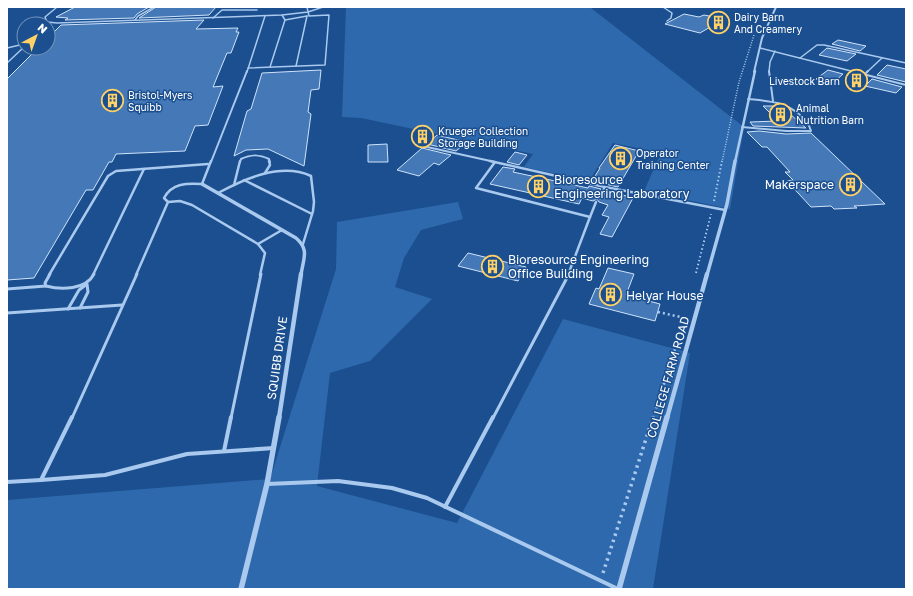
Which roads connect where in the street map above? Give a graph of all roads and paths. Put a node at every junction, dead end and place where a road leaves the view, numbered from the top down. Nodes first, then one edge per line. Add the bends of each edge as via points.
1 (57, 7) edge
2 (150, 7) edge
3 (154, 7) edge
4 (307, 7) edge
5 (323, 7) edge
6 (663, 7) edge
7 (776, 7) edge
8 (258, 10) dead end
9 (308, 12) junction
10 (282, 15) junction
11 (47, 16) edge
12 (265, 16) junction
13 (308, 16) junction
14 (213, 18) junction
15 (135, 20) junction
16 (285, 20) junction
17 (667, 21) dead end
18 (56, 23) edge
19 (755, 33) dead end
20 (760, 48) junction
21 (775, 52) junction
22 (16, 55) edge
23 (800, 58) junction
24 (882, 58) junction
25 (7, 63) edge
26 (906, 63) edge
27 (296, 66) junction
28 (270, 67) junction
29 (248, 68) junction
30 (865, 74) junction
31 (906, 85) edge
32 (748, 99) junction
33 (773, 101) junction
34 (742, 127) junction
35 (418, 145) dead end
36 (494, 162) junction
37 (208, 164) junction
38 (144, 170) junction
39 (265, 173) junction
40 (244, 180) junction
41 (202, 184) junction
42 (234, 185) junction
43 (606, 187) junction
44 (218, 193) junction
45 (600, 196) dead end
46 (168, 202) junction
47 (596, 202) dead end
48 (713, 207) junction
49 (725, 210) junction
50 (312, 214) junction
51 (590, 217) junction
52 (282, 230) junction
53 (258, 244) junction
54 (303, 244) junction
55 (696, 274) dead end
56 (87, 284) junction
57 (46, 286) junction
58 (7, 289) edge
59 (122, 305) junction
60 (80, 308) junction
61 (68, 309) junction
62 (687, 311) dead end
63 (658, 312) dead end
64 (7, 313) edge
65 (685, 318) junction
66 (682, 326) dead end
67 (678, 341) dead end
68 (274, 448) junction
69 (224, 451) junction
70 (41, 480) junction
71 (7, 482) edge
72 (268, 484) junction
73 (445, 507) junction
74 (600, 581) junction
75 (241, 589) edge
76 (619, 589) edge

1 - 11 lane
2 - 3 lane
3 - 15 lane
4 - 9 lane
5 - 9 lane
6 - 17 lane via 672,13
7 - 20 street, COLLEGE FARM ROAD
8 - 14 lane via 222,10
9 - 10 lane
9 - 13 lane
10 - 12 lane
10 - 16 lane
12 - 14 lane
12 - 29 lane
13 - 16 lane
13 - 27 lane
13 - 27 lane via 329,16 325,65
14 - 15 lane
15 - 18 lane
16 - 28 lane
19 - 48 path via 739,82
20 - 21 lane
20 - 32 street, COLLEGE FARM ROAD
21 - 23 lane
21 - 33 lane via 769,66
22 - 25 lane
23 - 24 lane via 817,45
23 - 30 lane
24 - 26 lane
24 - 30 lane
27 - 28 lane
28 - 29 lane
29 - 37 lane
30 - 31 lane
32 - 33 lane
32 - 34 street, COLLEGE FARM ROAD
33 - 34 lane via 796,110 810,125 811,131
34 - 49 street, COLLEGE FARM ROAD
35 - 36 lane
36 - 43 lane
36 - 51 lane via 476,188
37 - 38 lane
37 - 41 lane
38 - 56 lane
38 - 57 lane via 116,171 108,176 45,283
39 - 40 lane
39 - 42 lane via 270,165 269,159 264,155 249,155 241,159
39 - 50 lane via 303,172 311,176 314,202
40 - 42 lane
40 - 50 lane
41 - 44 street
41 - 46 lane via 181,184 171,188 164,198
42 - 44 lane
43 - 45 lane
43 - 48 lane
44 - 52 street
46 - 53 lane via 180,201 192,205
46 - 59 lane
47 - 51 lane
48 - 49 lane
48 - 55 path
49 - 76 street, COLLEGE FARM ROAD
50 - 54 lane
51 - 73 lane via 570,272
52 - 53 lane
52 - 54 street
53 - 69 lane via 265,253
54 - 68 street, SQUIBB DRIVE
56 - 57 lane
56 - 60 lane via 88,292
56 - 61 lane via 79,290
57 - 58 lane
59 - 60 lane
59 - 70 lane via 109,340
60 - 61 lane
61 - 64 lane
62 - 65 path
63 - 65 path
65 - 66 path
67 - 74 path
68 - 69 lane
68 - 72 street, SQUIBB DRIVE
69 - 70 lane via 187,454 105,475
70 - 71 lane
72 - 73 lane via 338,481 377,486 427,498
72 - 75 street, SQUIBB DRIVE
73 - 74 lane
74 - 76 lane

